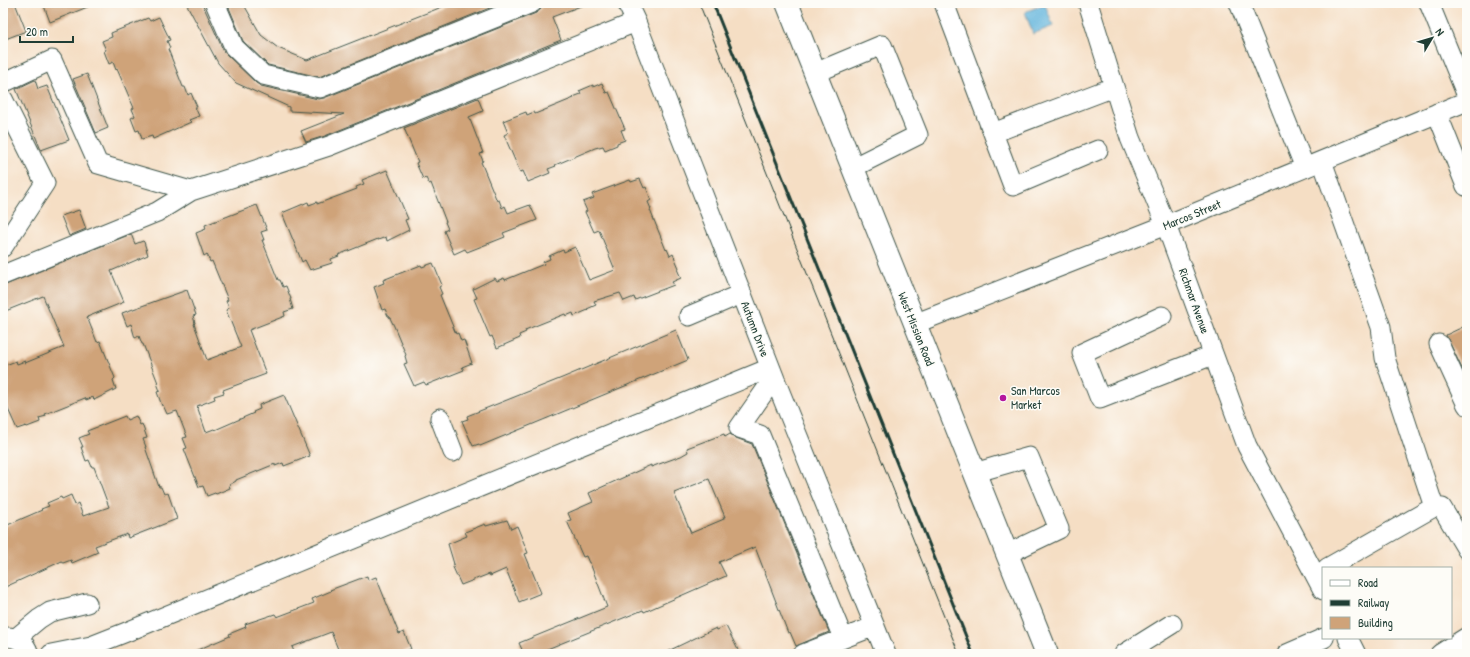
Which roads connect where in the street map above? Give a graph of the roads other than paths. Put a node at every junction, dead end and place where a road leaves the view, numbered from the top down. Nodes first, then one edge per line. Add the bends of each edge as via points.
1 (215, 3) edge
2 (532, 3) edge
3 (627, 3) edge
4 (787, 3) edge
5 (944, 3) edge
6 (1089, 3) edge
7 (1239, 3) edge
8 (1429, 3) edge
9 (636, 22) junction
10 (815, 73) junction
11 (3, 83) edge
12 (1114, 87) junction
13 (1467, 96) edge
14 (3, 99) edge
15 (1467, 101) edge
16 (1437, 113) junction
17 (993, 133) junction
18 (1098, 150) dead end
19 (1322, 161) junction
20 (852, 168) junction
21 (1305, 168) junction
22 (1466, 186) dead end
23 (191, 192) junction
24 (1166, 225) junction
25 (3, 247) edge
26 (3, 275) edge
27 (741, 294) junction
28 (689, 316) dead end
29 (1162, 316) dead end
30 (914, 324) junction
31 (1439, 344) dead end
32 (1214, 355) junction
33 (772, 373) junction
34 (1467, 405) edge
35 (440, 418) dead end
36 (453, 452) dead end
37 (974, 473) junction
38 (1434, 506) junction
39 (1467, 550) edge
40 (1007, 554) junction
41 (1336, 567) edge
42 (1322, 576) edge
43 (87, 603) dead end
44 (1172, 624) dead end
45 (875, 626) junction
46 (1467, 637) edge
47 (10, 638) edge
48 (843, 638) junction
49 (1322, 639) edge
50 (1348, 639) edge
51 (29, 654) edge
52 (51, 654) edge
53 (803, 654) edge
54 (886, 654) edge
55 (1047, 654) edge
56 (1124, 654) edge
57 (1287, 654) edge
58 (1356, 654) edge
59 (1440, 654) edge

1 - 2 street via 234,47 263,75 320,88
3 - 9 street, Autumn Drive
4 - 10 main road, West Mission Road
5 - 17 street
6 - 12 street, Richmar Avenue
7 - 21 street
8 - 13 street
9 - 23 street via 329,146
9 - 27 street, Autumn Drive
10 - 20 main road, West Mission Road
10 - 20 street via 882,45 918,136
11 - 23 street via 52,60 98,164
12 - 17 street
12 - 24 street, Richmar Avenue via 1130,138
14 - 25 street via 45,183
15 - 16 street, Marcos Street
16 - 19 street, Marcos Street
16 - 22 street
17 - 18 street via 1013,186
19 - 21 street, Marcos Street
19 - 38 street via 1382,327 1385,358
20 - 30 main road, West Mission Road
21 - 24 street, Marcos Street
23 - 26 street via 157,212
24 - 30 street, Marcos Street
24 - 32 street, Richmar Avenue
27 - 28 street
27 - 33 street, Autumn Drive
29 - 32 street via 1082,353 1100,399
30 - 37 main road, West Mission Road
31 - 34 street
32 - 42 street, Richmar Avenue via 1247,446
33 - 45 street, Autumn Drive
33 - 48 street via 739,428 760,435
33 - 52 street via 91,646
35 - 36 street
37 - 40 main road, West Mission Road
37 - 40 street via 1029,457 1059,529
38 - 39 street via 1442,508
38 - 41 street
40 - 55 main road, West Mission Road
43 - 47 street via 50,612
44 - 56 street
45 - 48 street
45 - 54 street, Autumn Drive
46 - 59 street
47 - 51 street via 26,646
48 - 53 street
49 - 57 street
50 - 58 street

